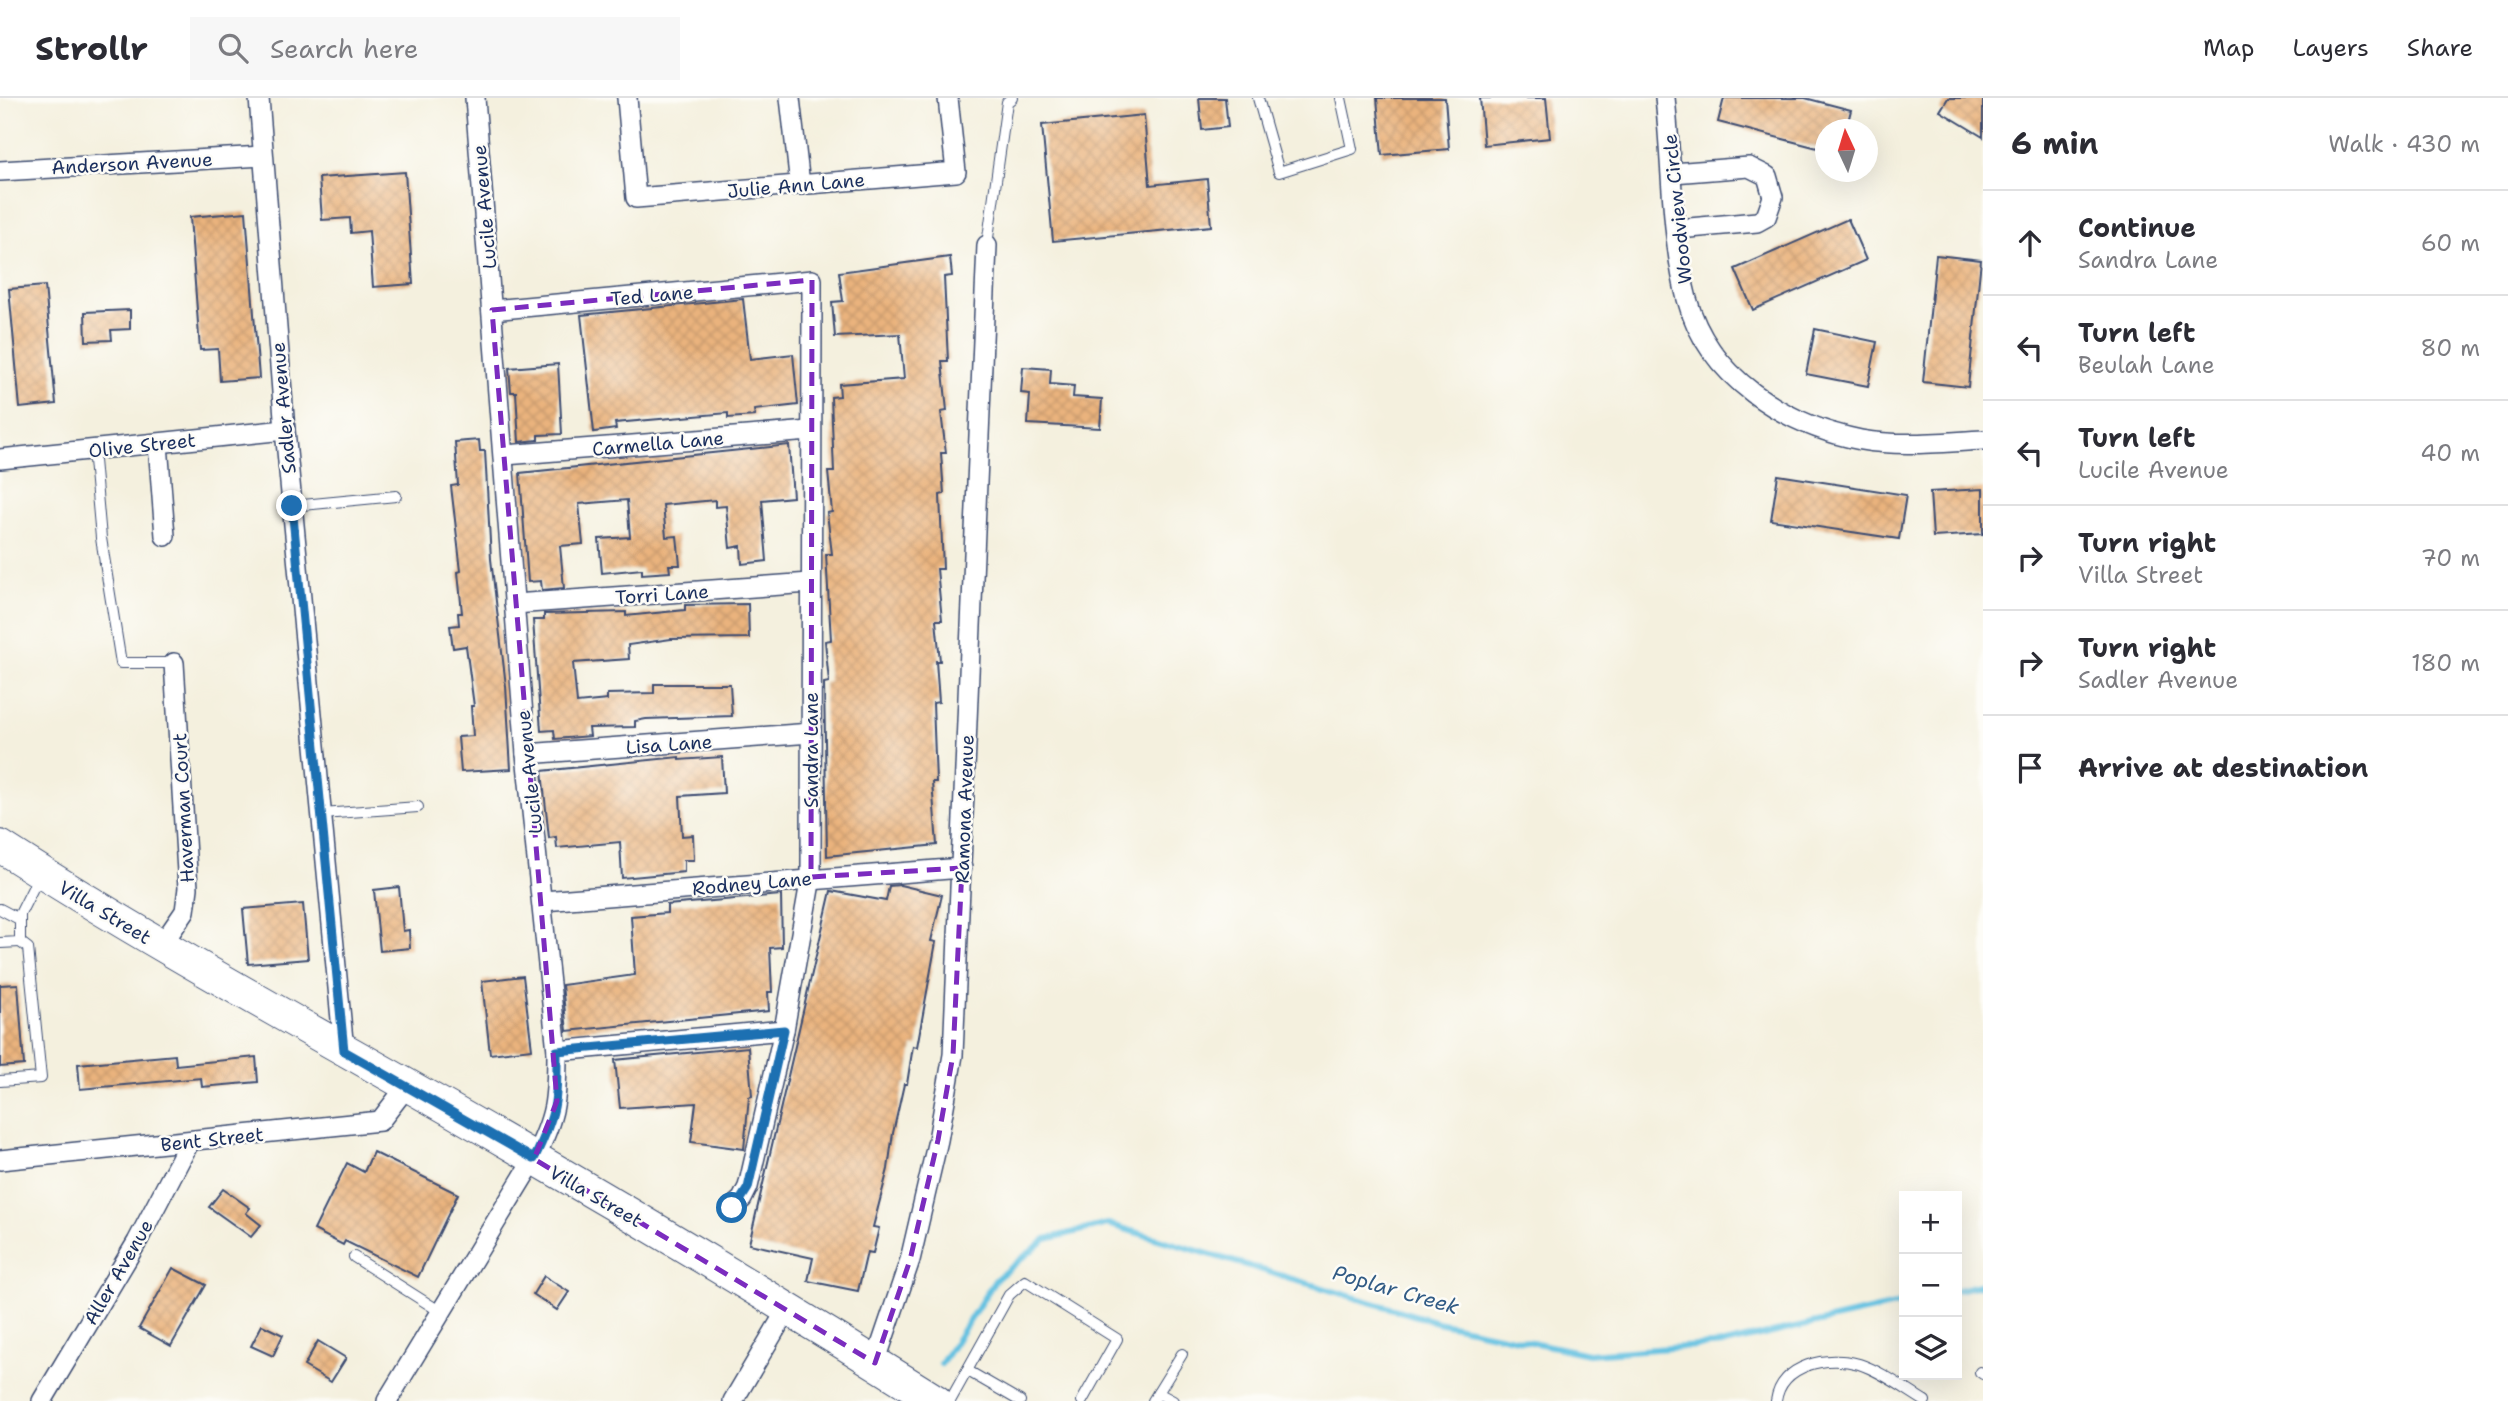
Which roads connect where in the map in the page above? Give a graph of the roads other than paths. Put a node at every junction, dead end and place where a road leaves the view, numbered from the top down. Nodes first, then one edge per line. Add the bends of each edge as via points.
1 (259, 98) edge
2 (475, 98) edge
3 (627, 98) edge
4 (790, 98) edge
5 (948, 98) edge
6 (1012, 98) edge
7 (1258, 98) edge
8 (1341, 98) edge
9 (1665, 98) edge
10 (263, 156) junction
11 (0, 171) edge
12 (1673, 173) junction
13 (800, 185) junction
14 (1678, 229) junction
15 (988, 245) joint
16 (812, 280) joint
17 (492, 310) junction
18 (285, 430) junction
19 (810, 431) junction
20 (1983, 440) edge
21 (158, 444) junction
22 (93, 449) junction
23 (505, 455) junction
24 (0, 459) edge
25 (397, 496) dead end
26 (292, 506) junction
27 (165, 536) dead end
28 (810, 583) junction
29 (514, 604) junction
30 (174, 663) joint
31 (811, 733) junction
32 (526, 754) junction
33 (418, 807) dead end
34 (321, 814) junction
35 (0, 846) edge
36 (962, 868) junction
37 (41, 872) junction
38 (811, 877) junction
39 (543, 901) junction
40 (0, 909) edge
41 (19, 919) junction
42 (0, 943) edge
43 (24, 945) junction
44 (161, 946) junction
45 (784, 1030) junction
46 (344, 1051) junction
47 (557, 1051) junction
48 (0, 1081) edge
49 (408, 1086) junction
50 (191, 1141) junction
51 (534, 1159) junction
52 (0, 1160) edge
53 (732, 1208) dead end
54 (354, 1257) dead end
55 (788, 1308) junction
56 (441, 1312) junction
57 (1182, 1354) dead end
58 (875, 1363) junction
59 (968, 1371) junction
60 (1156, 1397) edge
61 (42, 1401) edge
62 (387, 1401) edge
63 (733, 1401) edge
64 (936, 1401) edge
65 (950, 1401) edge
66 (1020, 1401) edge
67 (1082, 1401) edge
68 (1173, 1401) edge
69 (1776, 1401) edge
70 (1925, 1401) edge

1 - 10 street, Sadler Avenue
2 - 17 street, Lucile Avenue
3 - 13 street, Julie Ann Lane via 636,198
4 - 13 street
5 - 13 street, Julie Ann Lane via 956,172
6 - 15 lane via 1007,102
7 - 8 lane via 1279,172 1352,149
9 - 12 street, Woodview Circle
10 - 11 street, Anderson Avenue
10 - 18 street, Sadler Avenue
12 - 14 street, Woodview Circle
12 - 14 street via 1749,167 1767,176 1773,197 1766,217 1756,222
14 - 20 street, Woodview Circle via 1694,317 1710,349 1754,395 1778,411 1860,439 1892,443
15 - 36 street, Ramona Avenue
16 - 17 street, Ted Lane
16 - 19 street, Sandra Lane
17 - 23 street, Lucile Avenue
18 - 21 street, Olive Street
18 - 26 street, Sadler Avenue
19 - 23 street, Carmella Lane
19 - 28 street, Sandra Lane
21 - 22 street, Olive Street
21 - 27 street
22 - 24 street, Olive Street
22 - 30 lane via 101,538 121,663
23 - 29 street, Lucile Avenue
25 - 26 lane
26 - 34 street, Sadler Avenue
28 - 29 street, Torri Lane
28 - 31 street, Sandra Lane
29 - 32 street, Lucile Avenue
30 - 44 street, Haverman Court via 188,888 185,911
31 - 32 street, Lisa Lane
31 - 38 street, Sandra Lane
32 - 39 street, Lucile Avenue
33 - 34 lane
34 - 46 street, Sadler Avenue
35 - 37 main road, Villa Street
36 - 38 street, Rodney Lane
36 - 58 street, Ramona Avenue via 953,1055 910,1260
37 - 41 lane
37 - 44 main road, Villa Street
38 - 39 street, Rodney Lane
38 - 45 street, Sandra Lane
39 - 47 street, Lucile Avenue
40 - 41 lane
41 - 43 lane
42 - 43 lane
43 - 48 lane via 41,1078
44 - 46 main road, Villa Street
45 - 47 street
45 - 53 street, Sandra Lane via 748,1188
46 - 49 main road, Villa Street
47 - 51 street, Lucile Avenue via 553,1120
49 - 50 street, Bent Street via 380,1121
49 - 51 main road, Villa Street
50 - 52 street, Bent Street
50 - 61 street, Aller Avenue via 138,1242
51 - 55 main road, Villa Street
51 - 56 street, Lucile Avenue
54 - 56 lane
55 - 58 main road, Villa Street
55 - 63 street
56 - 62 street, Lucile Avenue
57 - 60 lane
58 - 64 main road, Villa Street
59 - 65 lane
59 - 66 lane
59 - 67 lane via 1009,1295 1025,1281 1117,1339
60 - 68 lane
69 - 70 lane via 1777,1390 1798,1368 1828,1361 1859,1364

